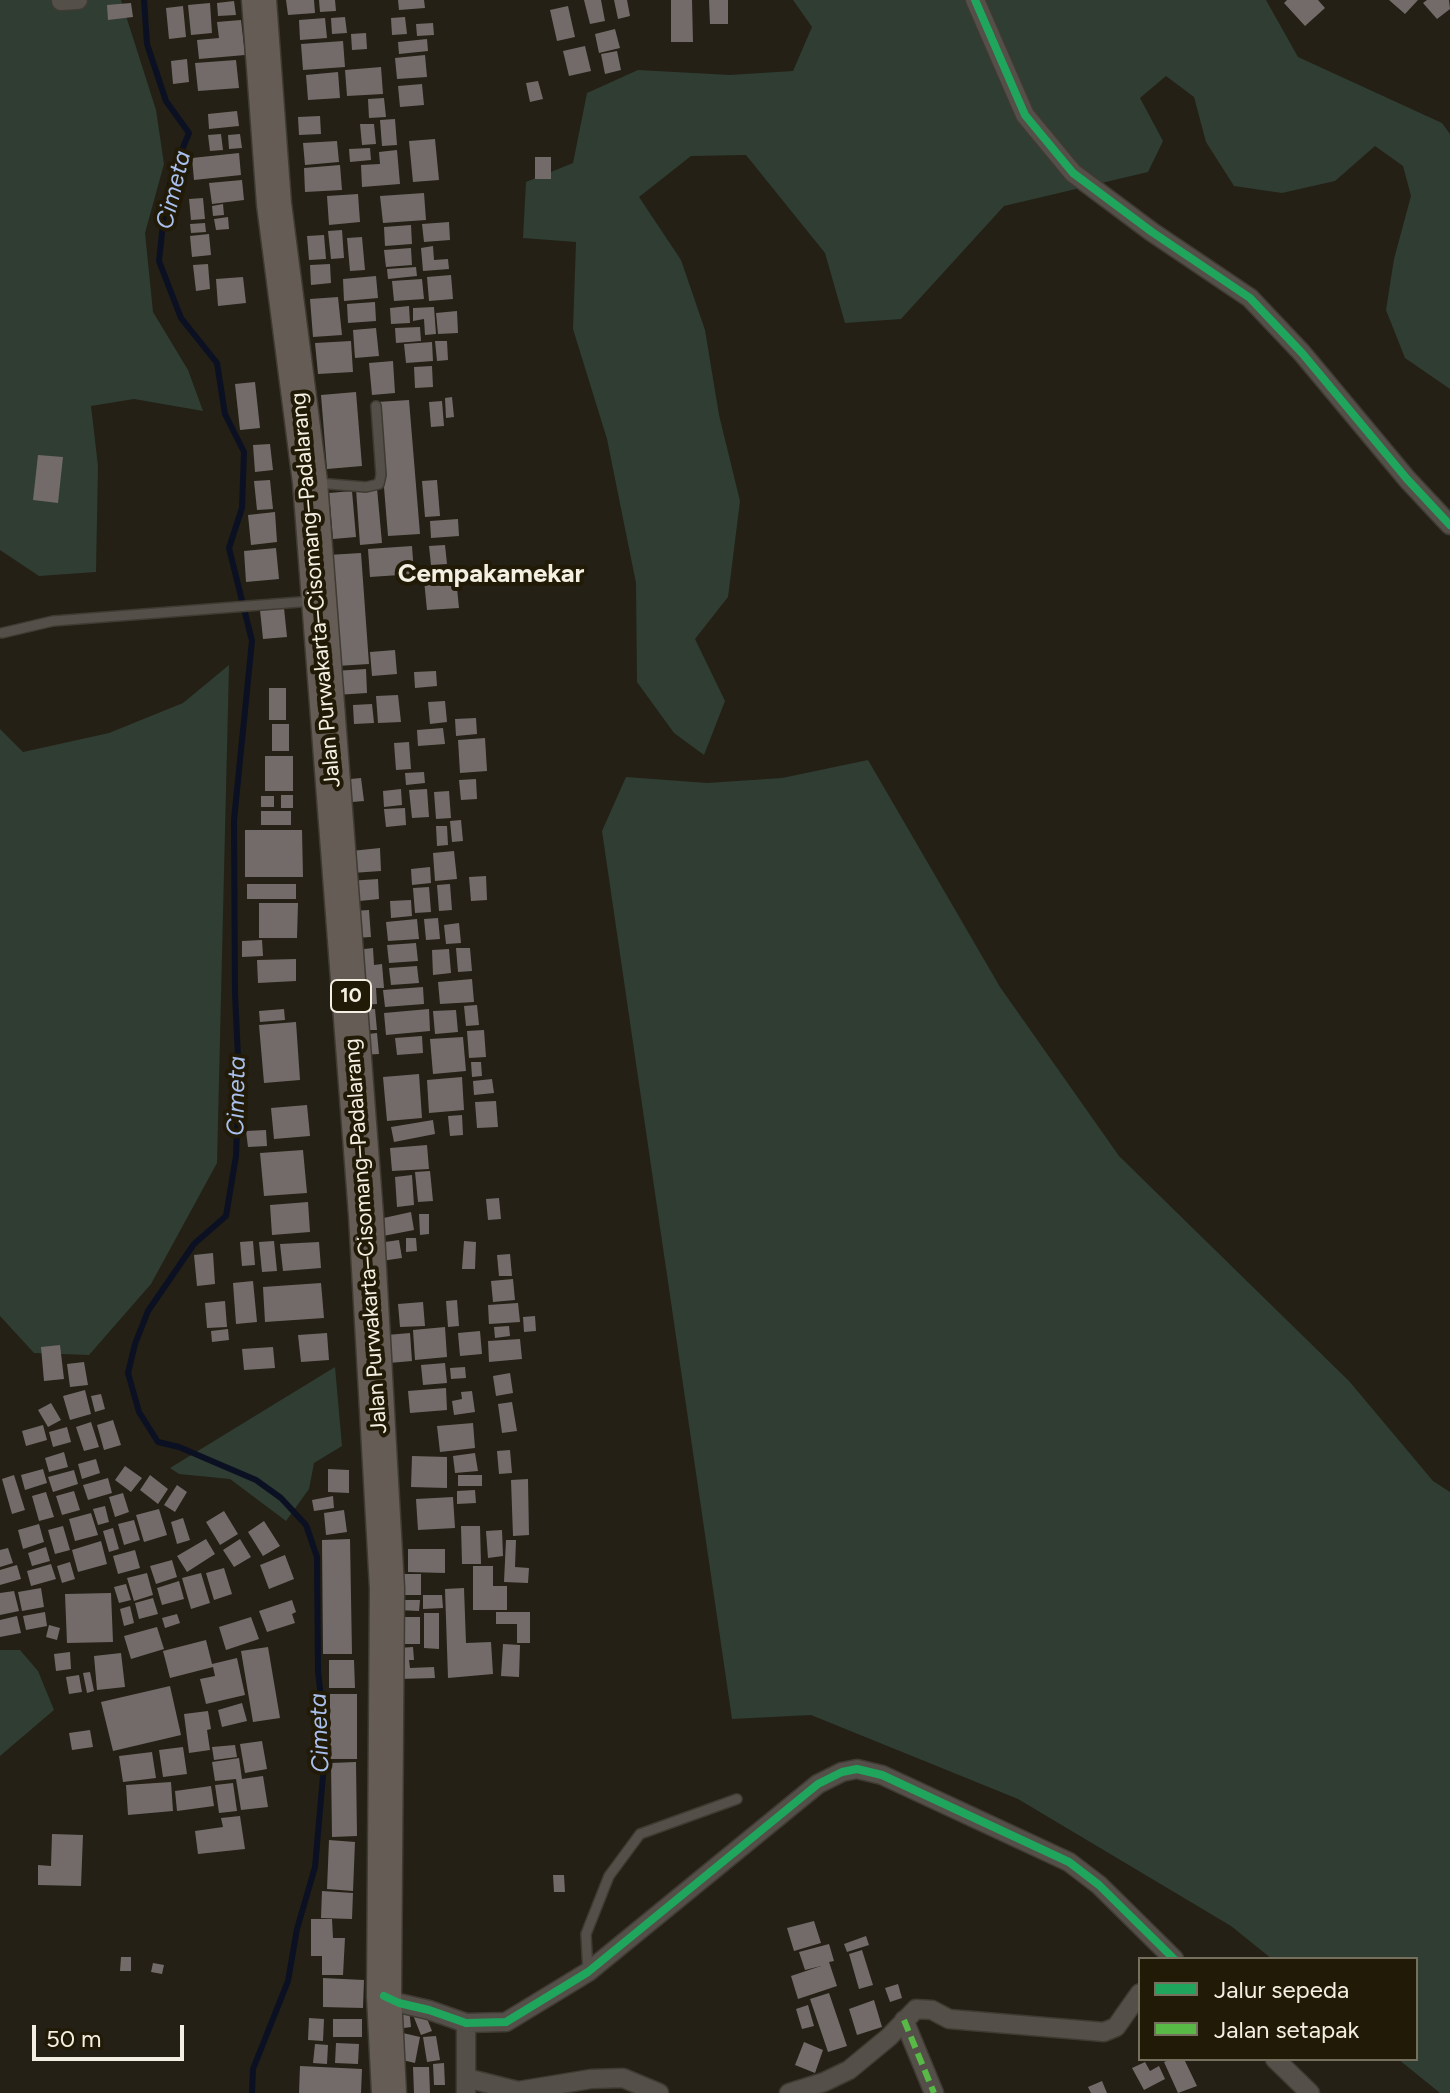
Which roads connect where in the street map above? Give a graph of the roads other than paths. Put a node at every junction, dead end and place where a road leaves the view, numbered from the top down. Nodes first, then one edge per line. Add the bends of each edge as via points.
1 (78, 0) edge
2 (259, 0) edge
3 (975, 0) edge
4 (61, 1) edge
5 (376, 406) dead end
6 (310, 482) junction
7 (1450, 525) edge
8 (319, 601) junction
9 (2, 633) dead end
10 (737, 1799) dead end
11 (1170, 1957) edge
12 (588, 1972) junction
13 (384, 1996) junction
14 (1138, 1996) edge
15 (904, 2020) junction
16 (466, 2023) junction
17 (1277, 2061) edge
18 (466, 2086) edge
19 (389, 2093) edge
20 (659, 2093) edge
21 (789, 2093) edge
22 (934, 2093) edge
23 (1310, 2093) edge

1 - 4 street
2 - 6 highway, Jalan Purwakarta–Cisomang–Padalarang / 10 via 274,204
3 - 7 street via 1025,115 1073,173 1250,298
5 - 6 lane via 379,484
6 - 8 highway, Jalan Purwakarta–Cisomang–Padalarang / 10
8 - 9 lane via 53,621
8 - 13 highway, Jalan Purwakarta–Cisomang–Padalarang / 10 via 366,1215 387,1588
10 - 12 lane via 640,1834 609,1876 586,1934
11 - 12 street via 1069,1862 882,1775 857,1769 818,1784
12 - 16 street via 506,2022
13 - 16 street
13 - 19 highway, Jalan Purwakarta–Cisomang–Padalarang / 10
14 - 15 street via 1116,2027 1104,2032 949,2019 921,2008
15 - 21 street via 849,2070
15 - 22 street
16 - 18 street
17 - 23 street
18 - 20 street via 518,2091 623,2078

